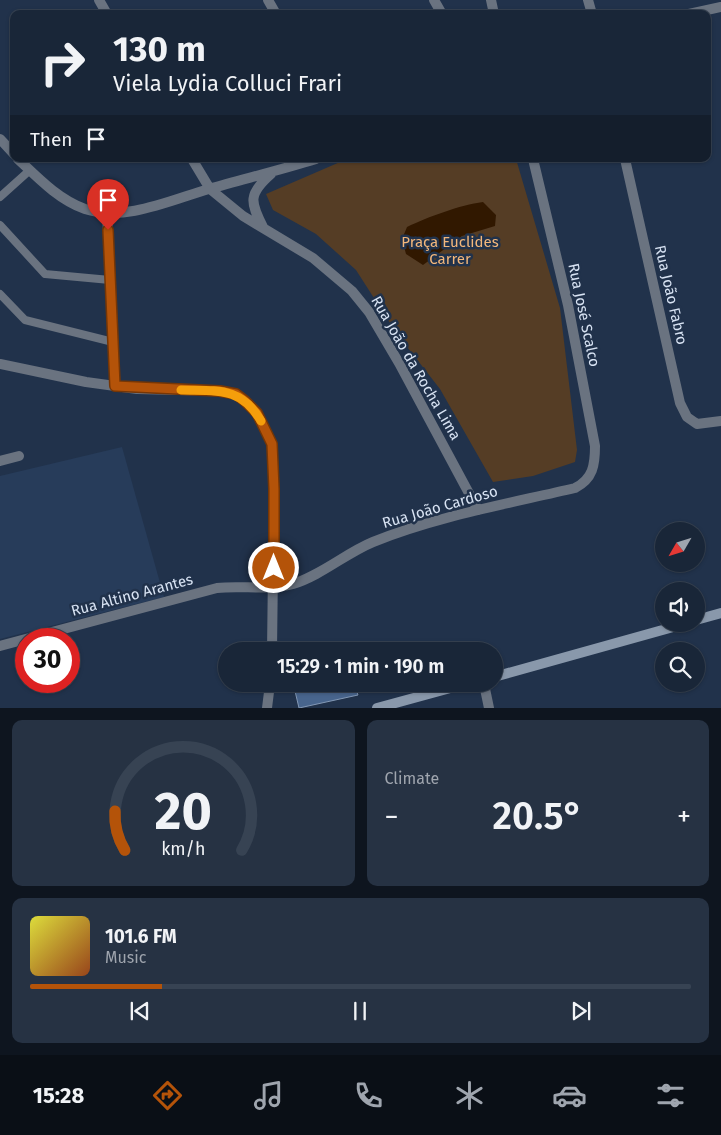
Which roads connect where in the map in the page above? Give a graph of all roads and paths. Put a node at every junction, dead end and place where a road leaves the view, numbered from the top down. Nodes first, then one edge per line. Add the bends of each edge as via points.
1 (721, 7) edge
2 (707, 10) edge
3 (0, 139) edge
4 (10, 150) edge
5 (21, 162) edge
6 (194, 162) edge
7 (306, 162) edge
8 (533, 162) edge
9 (626, 162) edge
10 (30, 170) junction
11 (273, 172) junction
12 (210, 189) junction
13 (0, 197) edge
14 (107, 213) junction
15 (0, 225) edge
16 (263, 227) junction
17 (110, 280) junction
18 (0, 294) edge
19 (113, 342) junction
20 (0, 364) edge
21 (115, 386) junction
22 (721, 421) edge
23 (18, 456) dead end
24 (0, 461) edge
25 (590, 478) joint
26 (478, 510) junction
27 (274, 588) junction
28 (721, 613) edge
29 (705, 617) edge
30 (655, 632) edge
31 (272, 642) edge
32 (0, 646) edge
33 (503, 674) edge
34 (269, 692) edge
35 (436, 692) edge
36 (486, 692) edge
37 (267, 708) edge
38 (377, 708) edge
39 (489, 708) edge

1 - 2 street
3 - 4 street
5 - 10 street
6 - 12 street, Rua João da Rocha Lima
7 - 11 street
8 - 25 street, Rua José Scalco via 568,305 594,446
9 - 22 street, Rua João Fabro via 680,404 687,417 697,424
10 - 13 lane
10 - 14 street via 63,197 85,209
11 - 12 street
11 - 16 street via 254,194 253,208
12 - 14 street via 144,208
12 - 16 street, Rua João da Rocha Lima via 243,216
14 - 17 street
15 - 17 lane via 45,274
16 - 26 street, Rua João da Rocha Lima via 313,258 352,290 369,312
17 - 19 street
18 - 19 lane via 25,320
19 - 21 street
20 - 21 street
21 - 27 street via 236,394 257,413 272,444
23 - 24 street
25 - 26 street, Rua João Cardoso via 575,488
26 - 27 street, Rua João Cardoso via 371,543 314,574
27 - 31 street
27 - 32 street, Rua Altino Arantes via 217,588
28 - 29 main road
30 - 33 main road
34 - 37 street
35 - 38 main road
36 - 39 street

